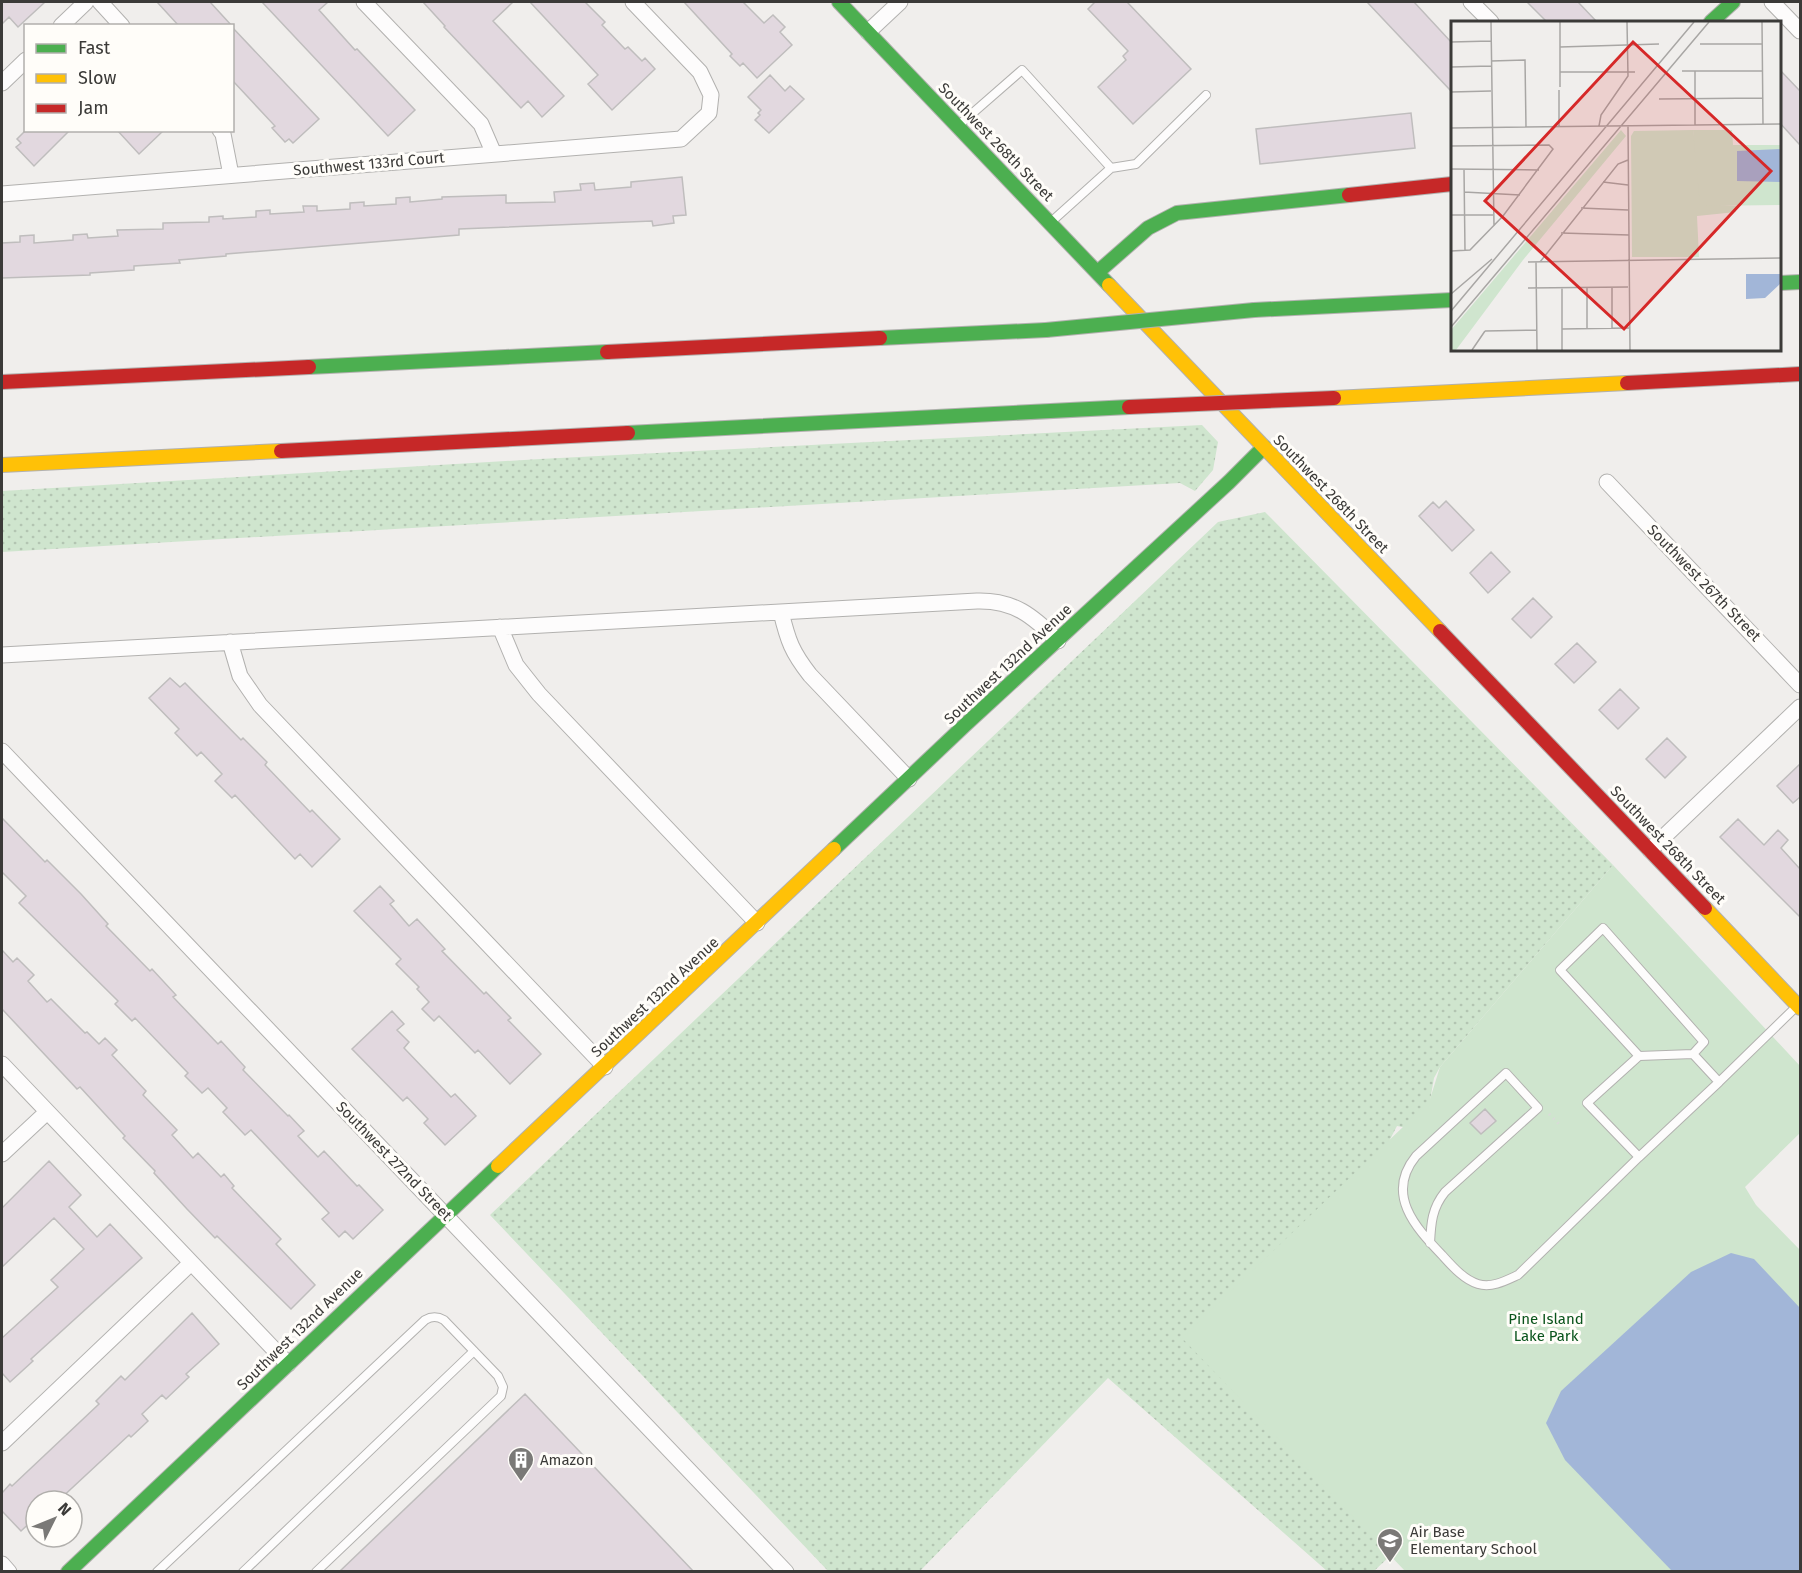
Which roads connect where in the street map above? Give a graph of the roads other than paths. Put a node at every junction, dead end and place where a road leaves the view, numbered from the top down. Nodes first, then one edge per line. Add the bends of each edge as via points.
1 (86, 2) edge
2 (100, 2) edge
3 (364, 2) edge
4 (633, 2) edge
5 (839, 2) edge
6 (900, 2) edge
7 (1471, 2) edge
8 (1733, 2) edge
9 (1772, 2) edge
10 (1490, 21) edge
11 (1712, 21) edge
12 (63, 24) edge
13 (120, 24) edge
14 (1800, 30) edge
15 (868, 32) junction
16 (24, 62) edge
17 (2, 83) edge
18 (1206, 95) dead end
19 (958, 126) junction
20 (222, 132) edge
21 (494, 154) junction
22 (1111, 168) junction
23 (231, 175) junction
24 (1451, 184) edge
25 (2, 194) edge
26 (1051, 222) junction
27 (1098, 271) junction
28 (1800, 282) edge
29 (1781, 283) edge
30 (1451, 300) edge
31 (1800, 374) edge
32 (2, 382) edge
33 (1264, 447) junction
34 (2, 465) edge
35 (1607, 482) dead end
36 (781, 612) junction
37 (500, 627) junction
38 (1058, 641) junction
39 (230, 642) junction
40 (2, 655) edge
41 (1800, 685) edge
42 (1800, 707) edge
43 (2, 751) edge
44 (909, 779) junction
45 (1650, 850) junction
46 (757, 923) junction
47 (1799, 1007) edge
48 (1693, 1054) junction
49 (1639, 1056) junction
50 (2, 1064) edge
51 (605, 1067) junction
52 (1719, 1082) junction
53 (46, 1112) junction
54 (2, 1154) edge
55 (1639, 1157) junction
56 (445, 1214) junction
57 (1430, 1243) junction
58 (191, 1263) junction
59 (474, 1351) junction
60 (288, 1364) junction
61 (2, 1443) edge
62 (2, 1564) edge
63 (9, 1572) edge
64 (68, 1572) edge
65 (157, 1572) edge
66 (243, 1572) edge
67 (316, 1572) edge
68 (786, 1572) edge

1 - 12 street
2 - 13 street
3 - 21 street via 482,124
4 - 21 street, Southwest 133rd Court via 700,72 711,95 709,113 681,139
5 - 15 main road, Southwest 268th Street
6 - 15 street
7 - 10 street
8 - 11 main road
9 - 14 street
15 - 19 main road, Southwest 268th Street
16 - 17 street
18 - 22 lane via 1136,164
19 - 22 lane via 1022,70
19 - 26 main road, Southwest 268th Street
20 - 23 street
21 - 23 street, Southwest 133rd Court
22 - 26 lane
23 - 25 street, Southwest 133rd Court
24 - 27 main road via 1177,213 1148,228
26 - 27 main road, Southwest 268th Street
27 - 33 main road, Southwest 268th Street
28 - 29 main road
30 - 32 main road, bridge via 1254,310 1046,330
31 - 34 main road, bridge
33 - 38 main road, Southwest 132nd Avenue
33 - 45 main road, Southwest 268th Street
35 - 41 street, Southwest 267th Street
36 - 37 street
36 - 38 street via 985,601 1030,615
36 - 44 street via 787,638 810,675
37 - 39 street
37 - 46 street via 516,665 539,694
38 - 44 main road, Southwest 132nd Avenue
39 - 40 street
39 - 51 street via 240,676 260,705
42 - 45 street
43 - 56 street, Southwest 272nd Street
44 - 46 main road, Southwest 132nd Avenue
45 - 47 main road, Southwest 268th Street
46 - 51 main road, Southwest 132nd Avenue
47 - 52 lane
48 - 49 lane
48 - 49 lane via 1704,1042 1603,928 1560,970
48 - 52 lane
49 - 55 lane via 1587,1103
50 - 53 street
51 - 56 main road, Southwest 132nd Avenue
52 - 55 lane
53 - 54 street
53 - 58 street
55 - 57 lane via 1518,1275 1504,1282 1477,1284 1455,1269
56 - 60 main road, Southwest 132nd Avenue
56 - 68 street, Southwest 272nd Street
57 - 57 lane via 1436,1203 1538,1108 1506,1072 1409,1165 1402,1191 1415,1226
58 - 60 street
58 - 61 street
59 - 65 lane via 444,1320 425,1320
59 - 66 lane
59 - 67 lane via 498,1376 501,1396
60 - 64 main road, Southwest 132nd Avenue
62 - 63 street

